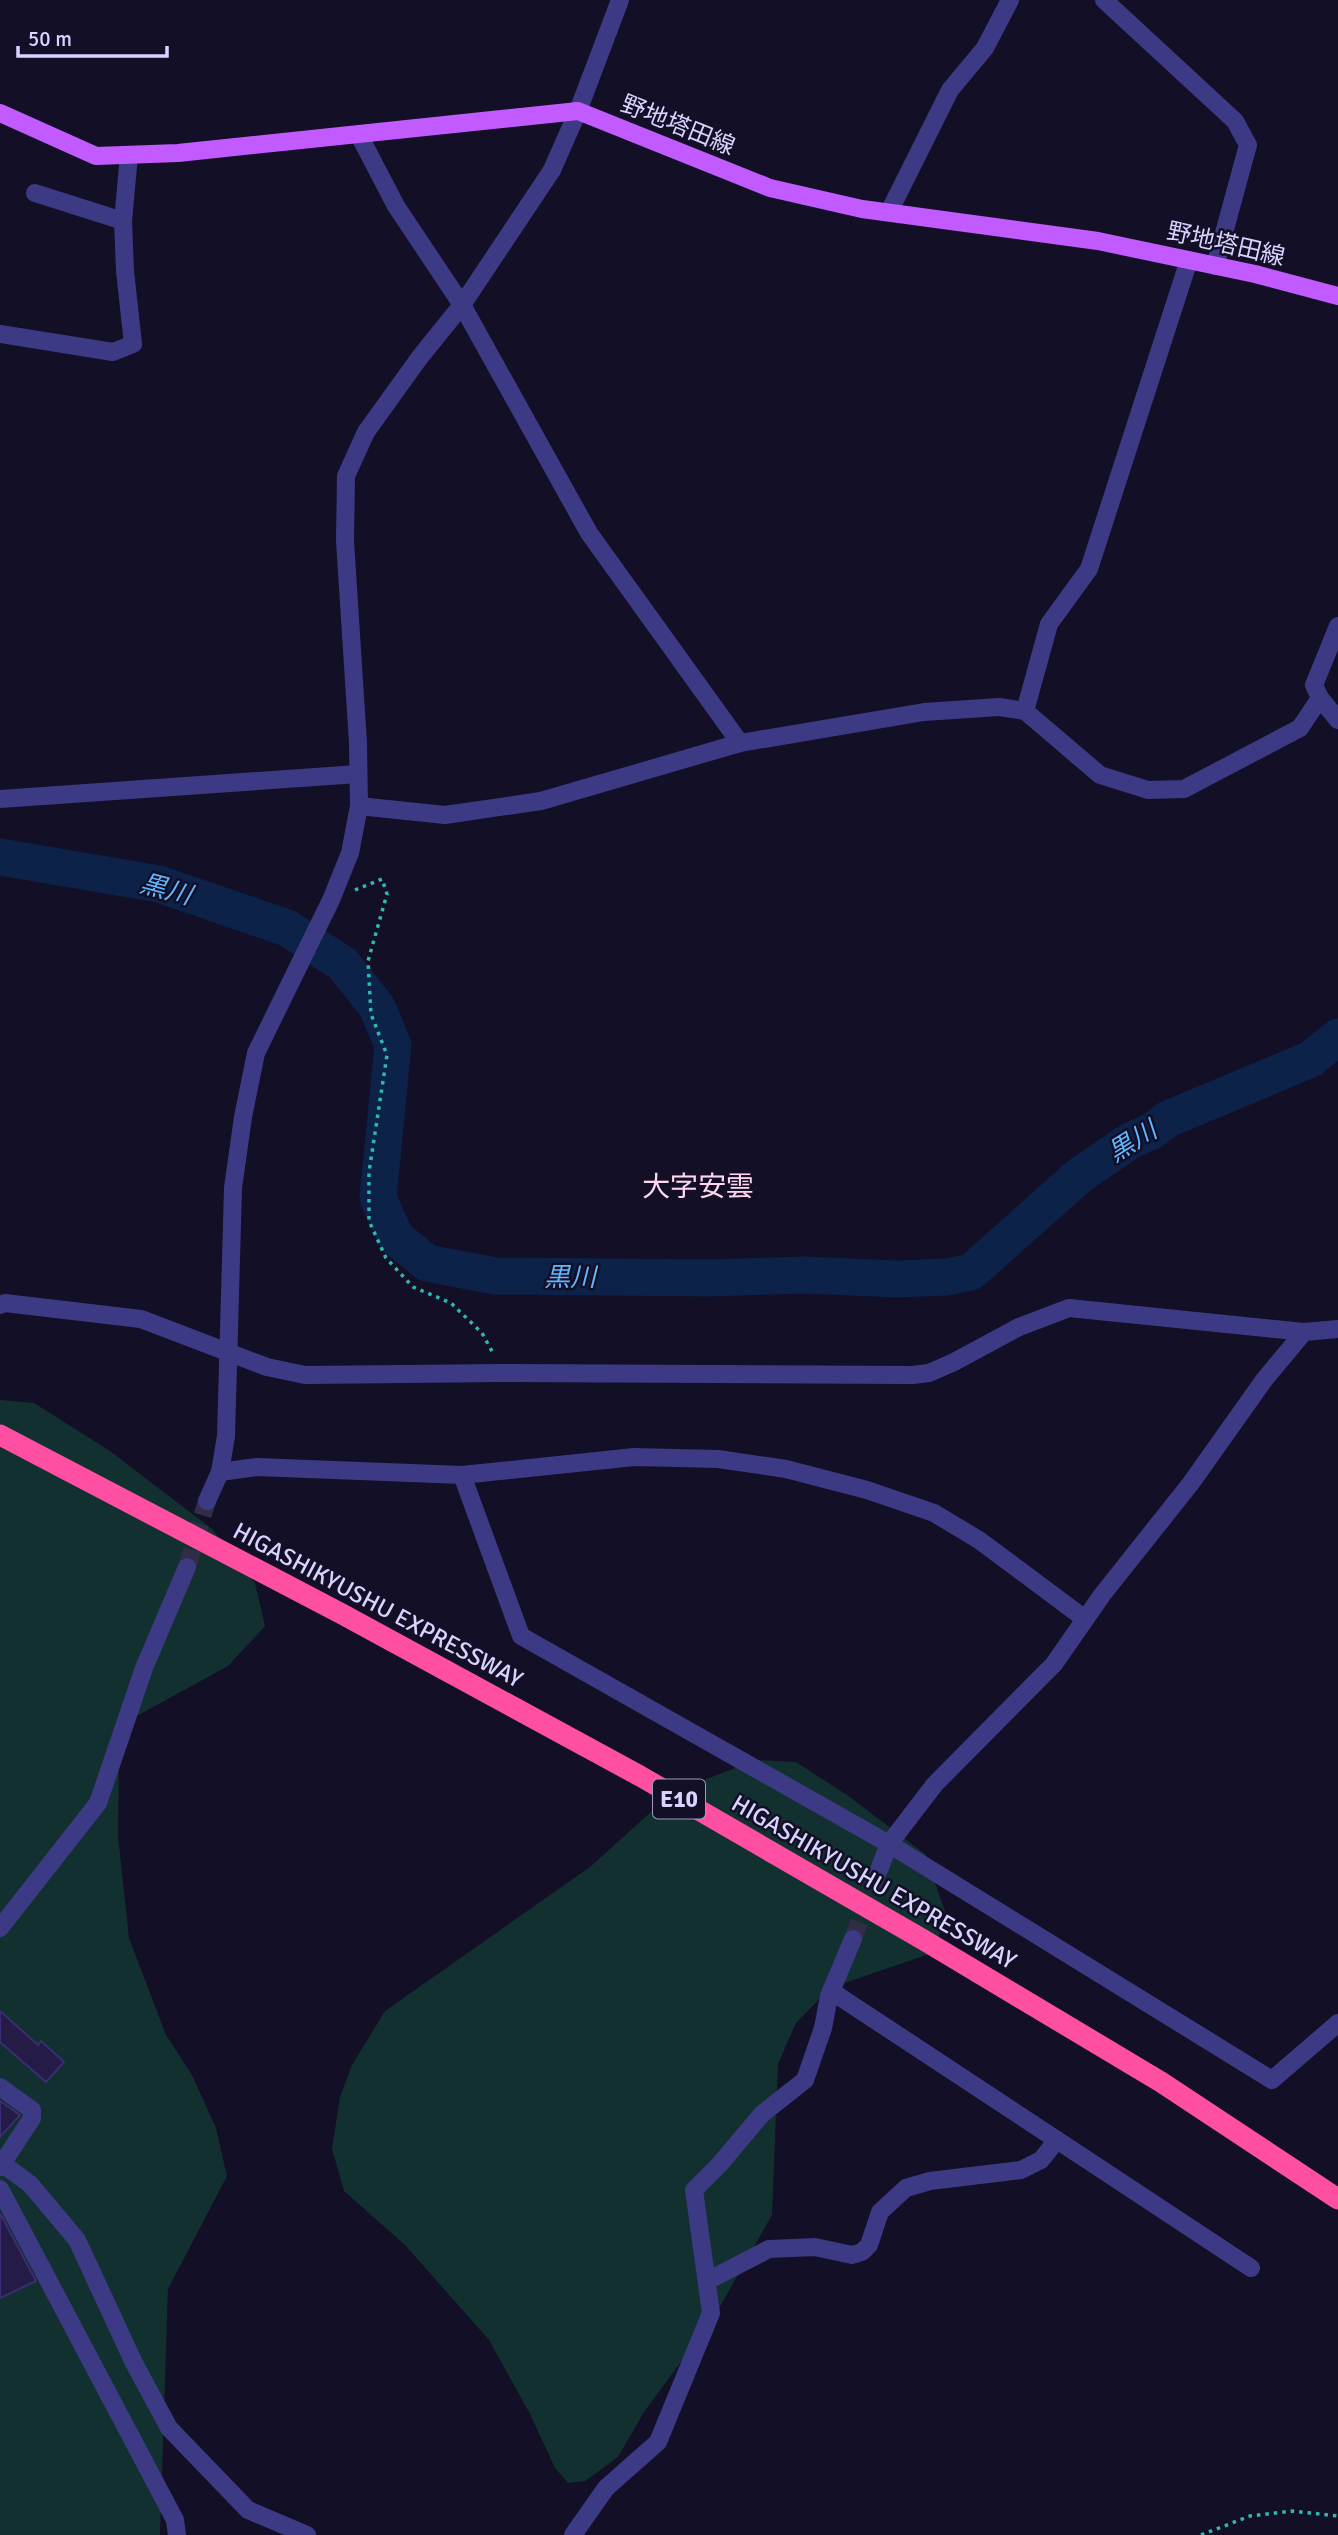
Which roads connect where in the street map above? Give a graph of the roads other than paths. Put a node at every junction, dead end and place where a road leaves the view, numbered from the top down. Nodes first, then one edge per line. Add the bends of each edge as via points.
1 (620, 0) edge
2 (1010, 0) edge
3 (1104, 0) edge
4 (578, 111) junction
5 (0, 113) edge
6 (359, 135) junction
7 (129, 155) junction
8 (35, 193) dead end
9 (889, 212) junction
10 (123, 220) junction
11 (1189, 260) junction
12 (1215, 266) junction
13 (1338, 296) edge
14 (462, 305) junction
15 (0, 334) edge
16 (1338, 626) edge
17 (1320, 698) junction
18 (1025, 711) junction
19 (1338, 720) edge
20 (740, 743) junction
21 (358, 774) junction
22 (0, 799) edge
23 (359, 806) junction
24 (0, 1305) edge
25 (1338, 1329) edge
26 (1304, 1332) junction
27 (230, 1353) junction
28 (0, 1434) edge
29 (220, 1472) junction
30 (462, 1475) junction
31 (207, 1501) tunnel mouth
32 (187, 1567) tunnel mouth
33 (1085, 1619) junction
34 (889, 1844) junction
35 (879, 1871) tunnel mouth
36 (0, 1927) edge
37 (853, 1939) tunnel mouth
38 (831, 1991) junction
39 (1338, 2023) edge
40 (0, 2087) edge
41 (1057, 2140) junction
42 (1, 2164) edge
43 (0, 2189) edge
44 (1338, 2199) edge
45 (1251, 2268) dead end
46 (707, 2281) junction
47 (177, 2535) edge
48 (307, 2535) edge
49 (573, 2535) edge

1 - 4 street
2 - 9 street via 985,48 950,90
3 - 12 street via 1235,121 1248,145
4 - 6 main road, 野地塔田線
4 - 9 main road, 野地塔田線 via 770,188
4 - 14 street via 552,170
5 - 7 main road, 野地塔田線 via 96,156
6 - 7 main road, 野地塔田線
6 - 14 street via 396,206
7 - 10 street
8 - 10 street
9 - 11 main road, 野地塔田線 via 1063,235
10 - 15 street via 133,344 113,352
11 - 12 main road, 野地塔田線
11 - 18 street via 1089,569 1049,624
12 - 13 main road, 野地塔田線
14 - 20 street via 589,533
14 - 21 street via 366,432 346,475 346,574
16 - 17 street via 1314,685
17 - 18 street via 1300,728 1184,789 1148,790 1100,775
17 - 19 street
18 - 20 street via 999,707 924,712
20 - 23 street via 541,801 444,816
21 - 22 street
21 - 23 street
23 - 27 street via 350,853 331,900 256,1053 233,1188
24 - 27 street via 141,1319
25 - 26 street
26 - 27 street via 1069,1308 1019,1327 929,1373 913,1375 305,1375
26 - 33 street
27 - 29 street
28 - 44 highway, HIGASHIKYUSHU EXPRESSWAY / E10 via 640,1776 1161,2082
29 - 30 street via 257,1467
29 - 31 street
30 - 33 street via 634,1457 718,1460 786,1469 934,1513 979,1540
30 - 34 street via 521,1636
32 - 36 street via 144,1668 98,1803
33 - 34 street via 1054,1664 934,1784
34 - 35 street
34 - 39 street via 1272,2080
37 - 38 street
38 - 41 street
38 - 46 street via 805,2080 762,2114 694,2190
40 - 42 street via 32,2110 32,2118
41 - 45 street
41 - 46 street via 1041,2160 1021,2170 930,2180 906,2188 880,2212 869,2245 862,2252 769,2249
42 - 48 street via 30,2184 77,2240 169,2428 248,2510
43 - 47 street via 175,2520
46 - 49 street via 711,2313 658,2442 606,2488

